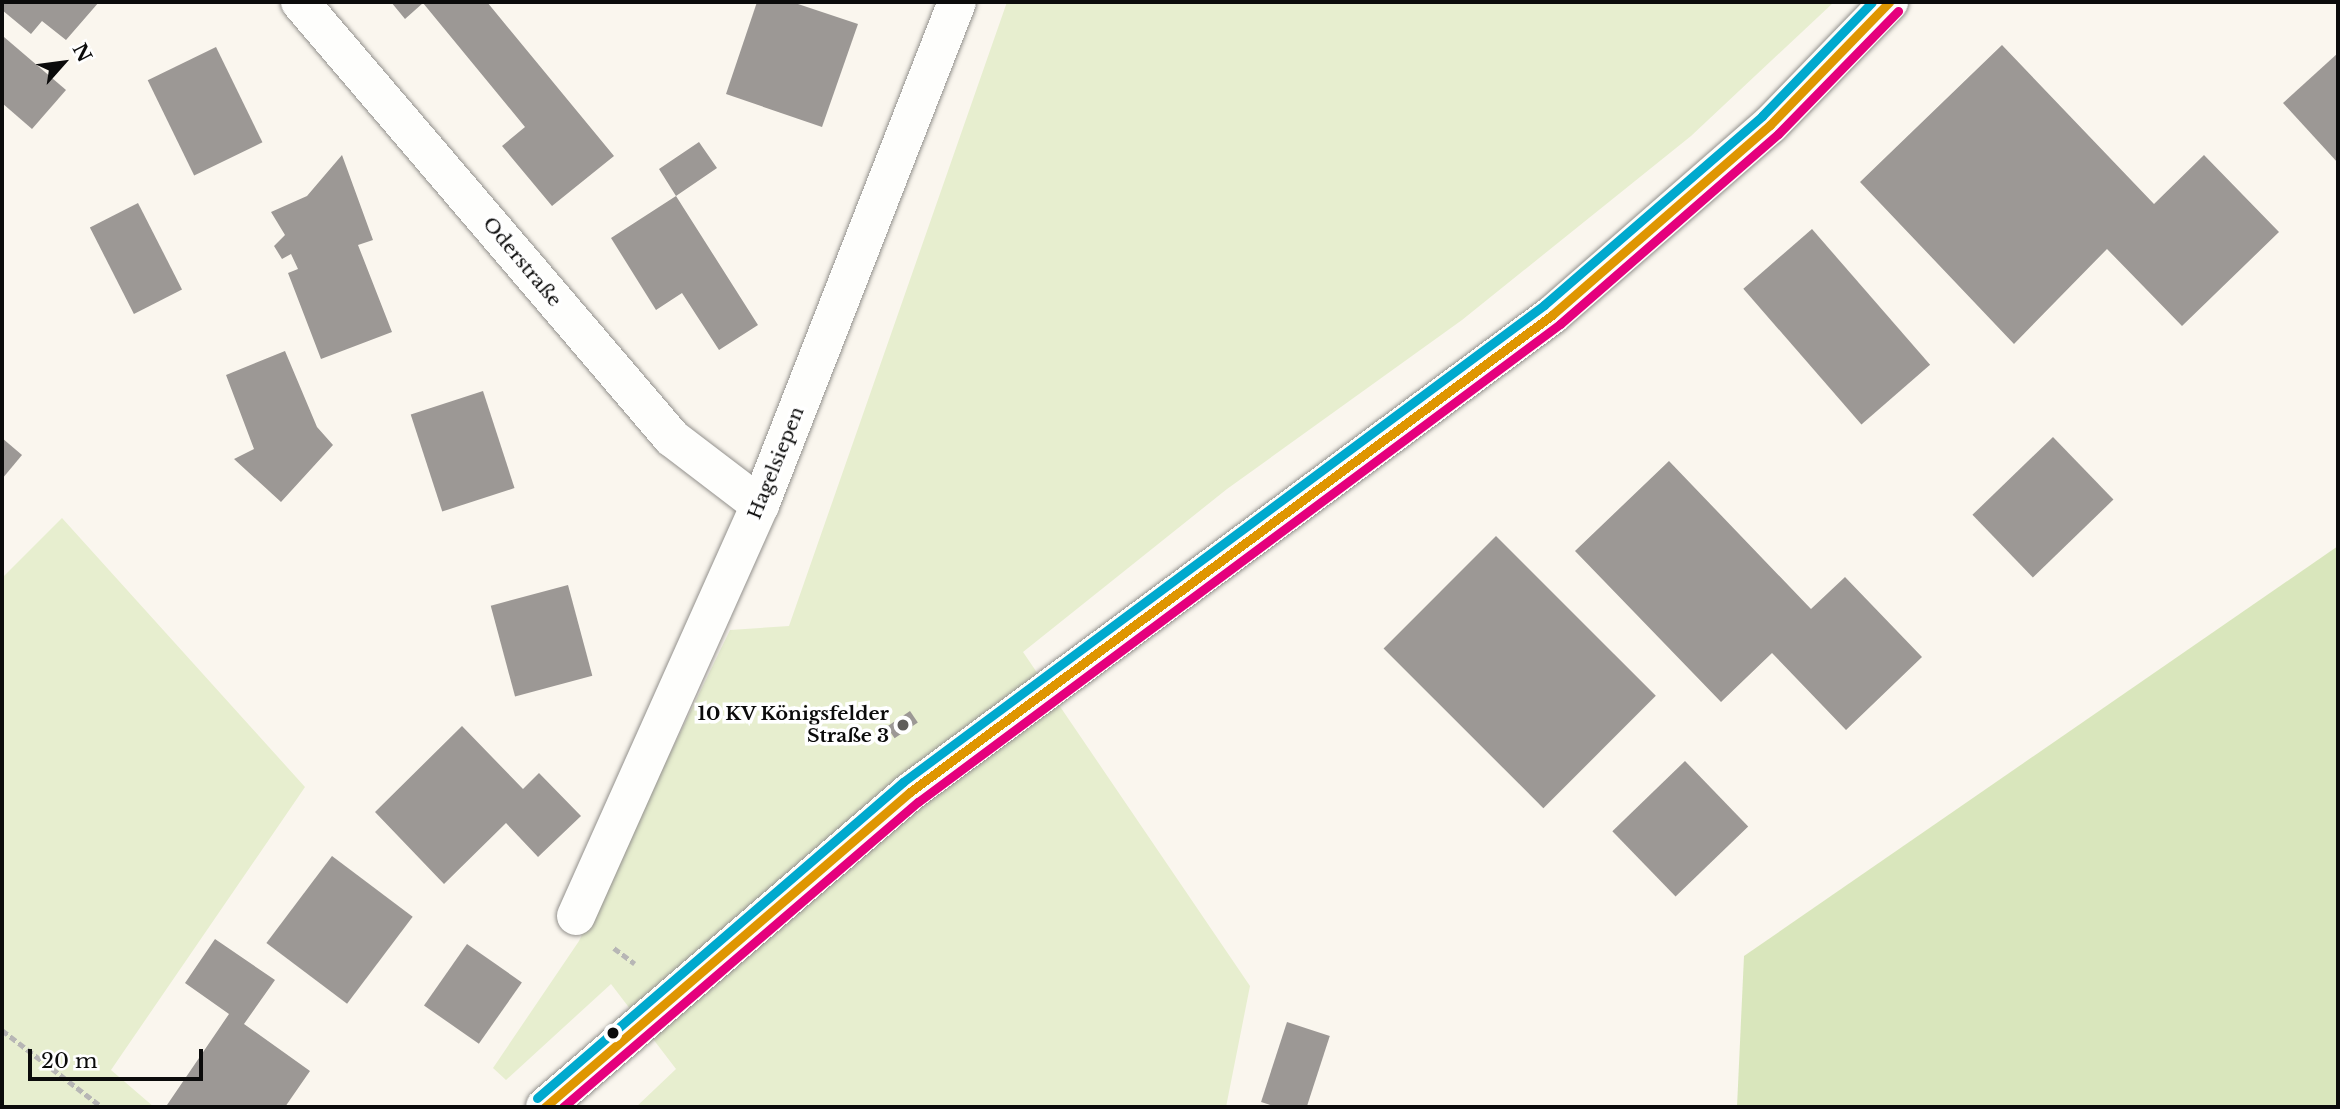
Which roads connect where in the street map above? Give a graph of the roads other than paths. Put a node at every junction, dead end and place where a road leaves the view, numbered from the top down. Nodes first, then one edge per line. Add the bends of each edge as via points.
1 (300, 2) edge
2 (957, 2) edge
3 (1889, 2) edge
4 (760, 505) junction
5 (576, 916) road end
6 (545, 1107) edge

1 - 4 street, Oderstraße via 672,438
2 - 4 street, Hagelsiepen
3 - 6 street via 1770,125 1552,315 910,792
4 - 5 street, Hagelsiepen

